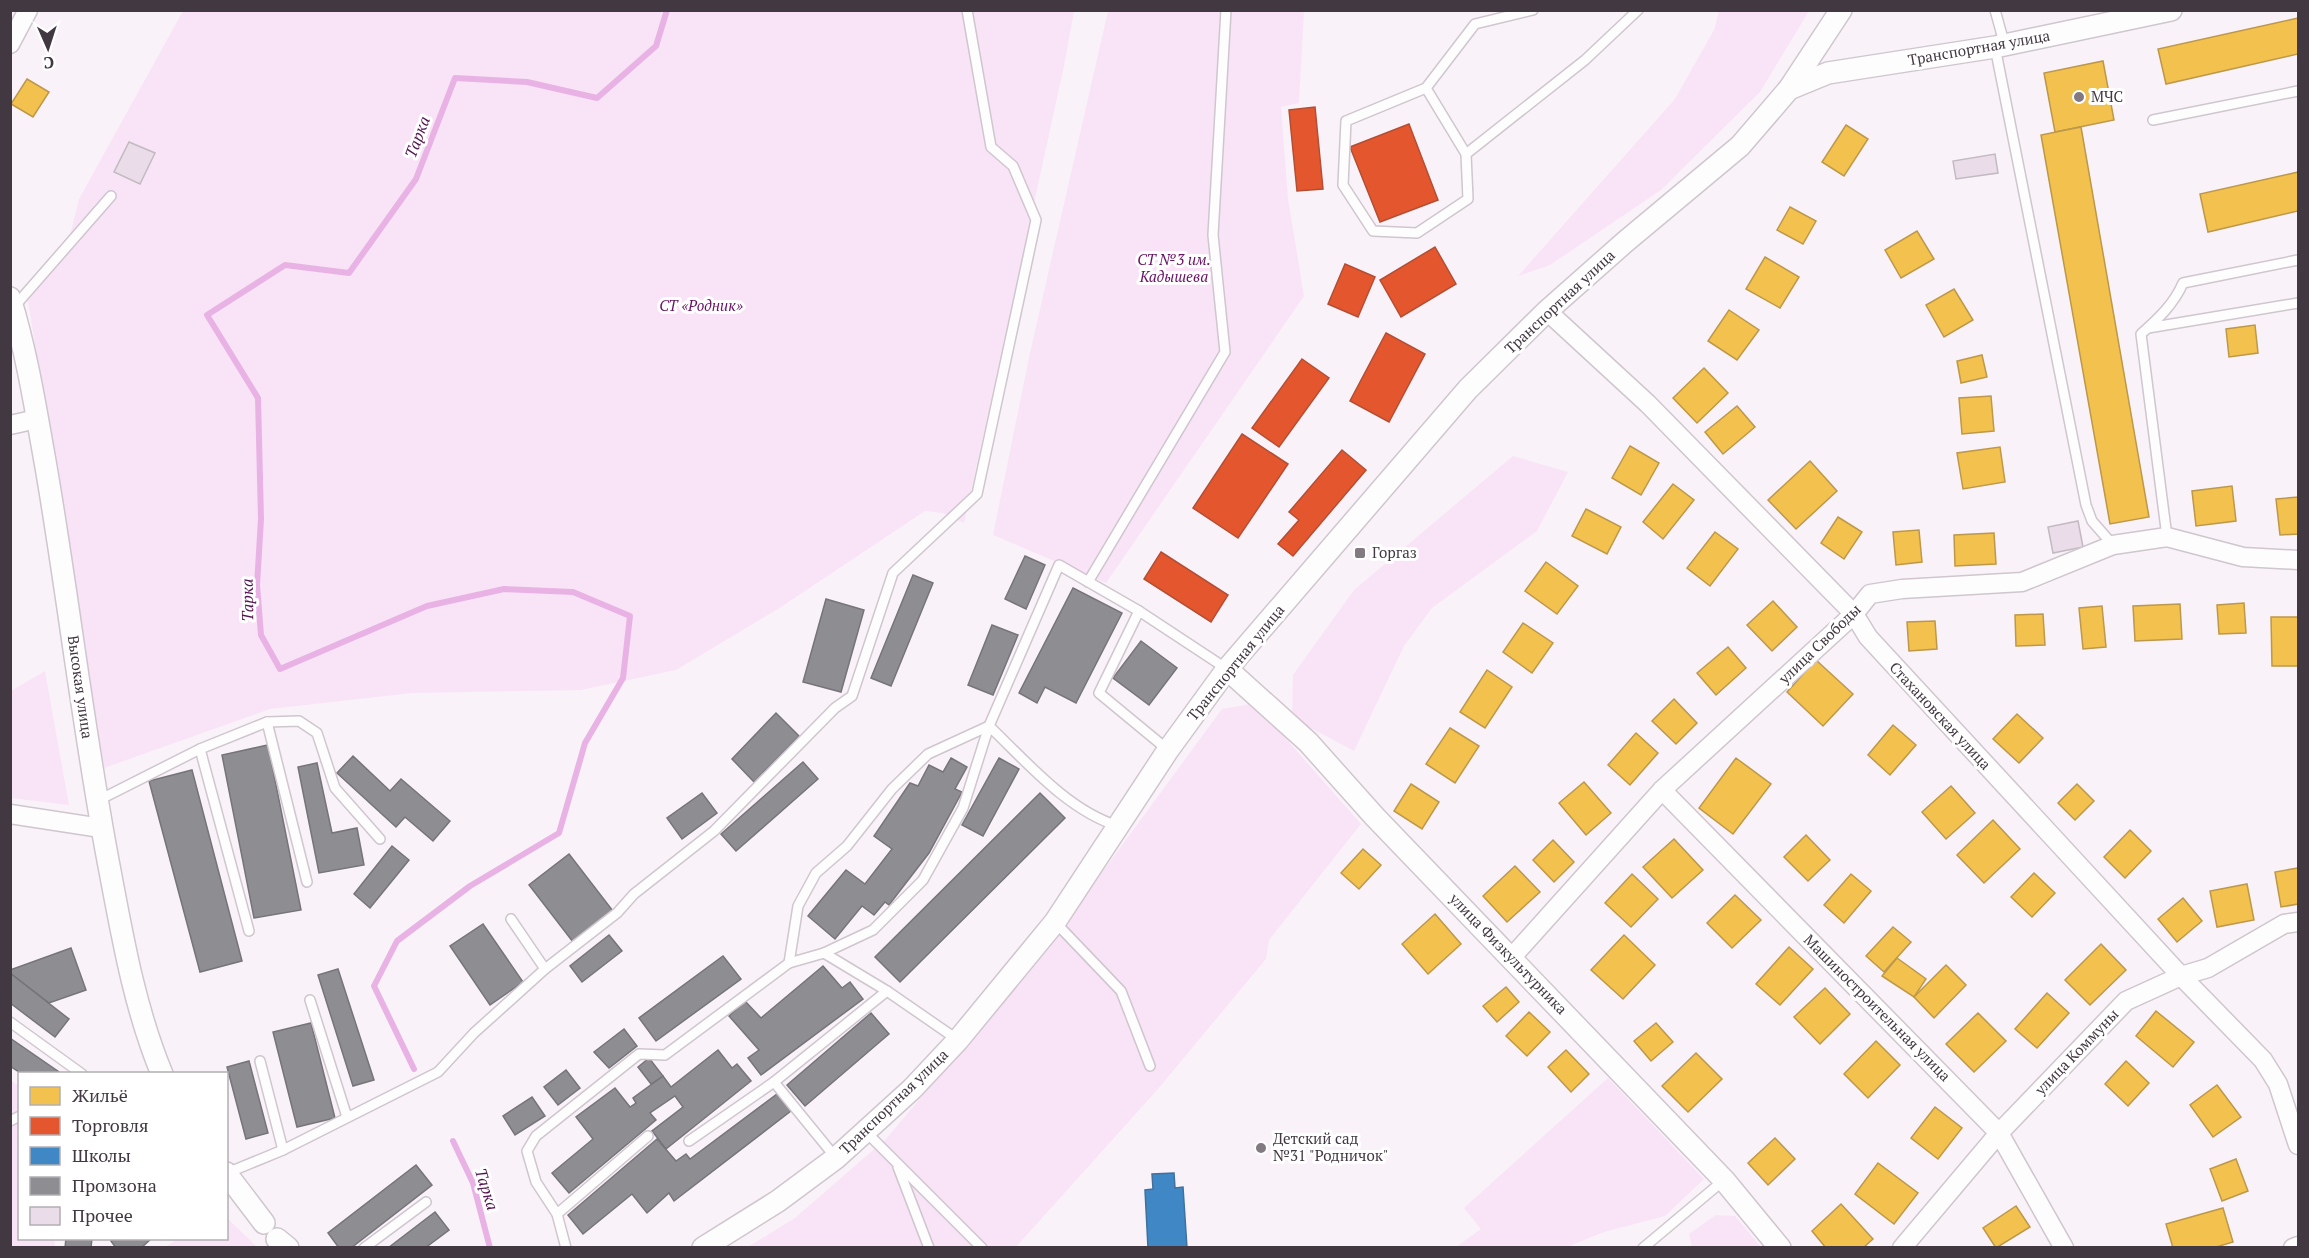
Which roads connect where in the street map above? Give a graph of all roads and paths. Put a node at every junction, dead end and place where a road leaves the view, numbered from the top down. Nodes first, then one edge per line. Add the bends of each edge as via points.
1 (28, 10) edge
2 (967, 10) edge
3 (1226, 10) edge
4 (1533, 10) edge
5 (1638, 10) edge
6 (1840, 10) edge
7 (1995, 10) edge
8 (2171, 10) edge
9 (2126, 15) edge
10 (10, 44) edge
11 (2000, 46) junction
12 (1426, 88) junction
13 (1789, 89) junction
14 (2298, 91) edge
15 (2153, 120) dead end
16 (1466, 154) junction
17 (111, 196) dead end
18 (2298, 260) edge
19 (12, 303) edge
20 (2298, 303) edge
21 (1547, 311) junction
22 (2148, 328) junction
23 (37, 419) junction
24 (10, 425) edge
25 (2167, 537) junction
26 (2113, 545) junction
27 (2298, 560) edge
28 (1088, 582) junction
29 (1139, 611) junction
30 (1854, 614) junction
31 (1227, 669) junction
32 (267, 722) junction
33 (989, 726) junction
34 (200, 749) junction
35 (1168, 750) junction
36 (1662, 790) junction
37 (98, 801) junction
38 (10, 814) edge
39 (1118, 826) junction
40 (102, 828) junction
41 (380, 839) dead end
42 (307, 882) dead end
43 (511, 919) dead end
44 (1055, 922) junction
45 (2298, 922) edge
46 (249, 931) dead end
47 (825, 953) junction
48 (1512, 957) junction
49 (789, 963) junction
50 (545, 969) junction
51 (2181, 976) junction
52 (887, 991) junction
53 (310, 1000) dead end
54 (10, 1022) edge
55 (958, 1040) junction
56 (260, 1061) dead end
57 (1149, 1066) dead end
58 (79, 1072) edge
59 (161, 1072) edge
60 (774, 1082) junction
61 (347, 1117) junction
62 (865, 1131) junction
63 (2000, 1133) junction
64 (648, 1136) dead end
65 (689, 1142) dead end
66 (2298, 1145) edge
67 (283, 1150) junction
68 (836, 1158) junction
69 (896, 1162) junction
70 (228, 1173) edge
71 (228, 1174) edge
72 (1724, 1180) junction
73 (426, 1202) dead end
74 (557, 1214) junction
75 (276, 1236) edge
76 (2298, 1246) edge
77 (364, 1248) edge
78 (566, 1248) edge
79 (703, 1248) edge
80 (929, 1248) edge
81 (982, 1248) edge
82 (1643, 1248) edge
83 (1780, 1248) edge
84 (1902, 1248) edge
85 (2064, 1248) edge
86 (2293, 1248) edge

1 - 10 street
2 - 50 lane via 991,147 1013,166 1036,220 977,494 893,573 852,696 714,831
3 - 28 lane via 1213,235 1225,352
4 - 12 lane via 1476,24
5 - 16 lane via 1585,60
6 - 13 street, Транспортная улица
7 - 11 lane
8 - 9 street, Транспортная улица
9 - 11 street, Транспортная улица
11 - 13 street, Транспортная улица via 1828,73
11 - 26 lane via 2086,505 2092,521
12 - 16 lane
12 - 16 lane via 1346,122 1343,185 1373,231 1417,233 1468,199
13 - 21 street, Транспортная улица via 1740,146
14 - 15 lane
17 - 19 lane
18 - 22 lane via 2183,283 2178,295
19 - 23 street, Высокая улица
20 - 22 lane
21 - 30 street, Стахановская улица via 1648,404
21 - 31 street, Транспортная улица via 1468,389
22 - 25 lane via 2141,334
23 - 24 street
23 - 37 street, Высокая улица
25 - 26 street, улица Свободы
25 - 27 street, улица Свободы via 2243,557
26 - 30 street, улица Свободы via 2022,582 1870,594
28 - 29 lane
28 - 33 lane via 1059,565
29 - 31 lane
29 - 35 lane via 1099,693
30 - 36 street, улица Свободы
30 - 51 street, Стахановская улица via 1868,638
31 - 35 street, Транспортная улица
31 - 48 street, улица Физкультурника via 1308,742 1375,817
32 - 34 lane
32 - 41 lane via 299,721 317,733 335,788
32 - 42 lane
33 - 39 lane via 1068,798 1096,819
33 - 47 lane via 963,808 923,880 873,930
33 - 49 lane via 928,754 892,789 848,846 816,873 798,906
34 - 37 lane
34 - 46 lane
35 - 39 street, Транспортная улица
36 - 48 street, улица Свободы
36 - 63 street, Машиностроительная улица
37 - 40 street, Высокая улица
38 - 40 street
39 - 44 street, Транспортная улица
40 - 59 street, Высокая улица via 128,965
43 - 50 lane
44 - 55 street, Транспортная улица
44 - 57 lane via 1121,991
45 - 51 street, улица Коммуны via 2284,924 2208,968
47 - 49 lane
47 - 52 lane
48 - 72 street, улица Физкультурника
49 - 74 lane via 665,1054 639,1054 536,1136 527,1151 536,1182
50 - 61 lane via 474,1033 438,1072
51 - 63 street, улица Коммуны via 2126,1001
51 - 66 street, Стахановская улица via 2263,1060 2278,1084
52 - 55 lane
52 - 60 lane
53 - 61 lane
54 - 58 lane
55 - 62 street, Транспортная улица
56 - 67 lane
60 - 65 lane
60 - 68 lane
61 - 67 lane
62 - 68 street, Транспортная улица
62 - 69 lane
63 - 84 street, улица Коммуны
63 - 85 street, Машиностроительная улица
64 - 74 lane
67 - 70 lane
68 - 79 street, Транспортная улица via 778,1201
69 - 80 lane
69 - 81 lane
71 - 75 street
72 - 82 lane
72 - 83 street, улица Физкультурника
73 - 77 lane
74 - 78 lane
76 - 86 street

